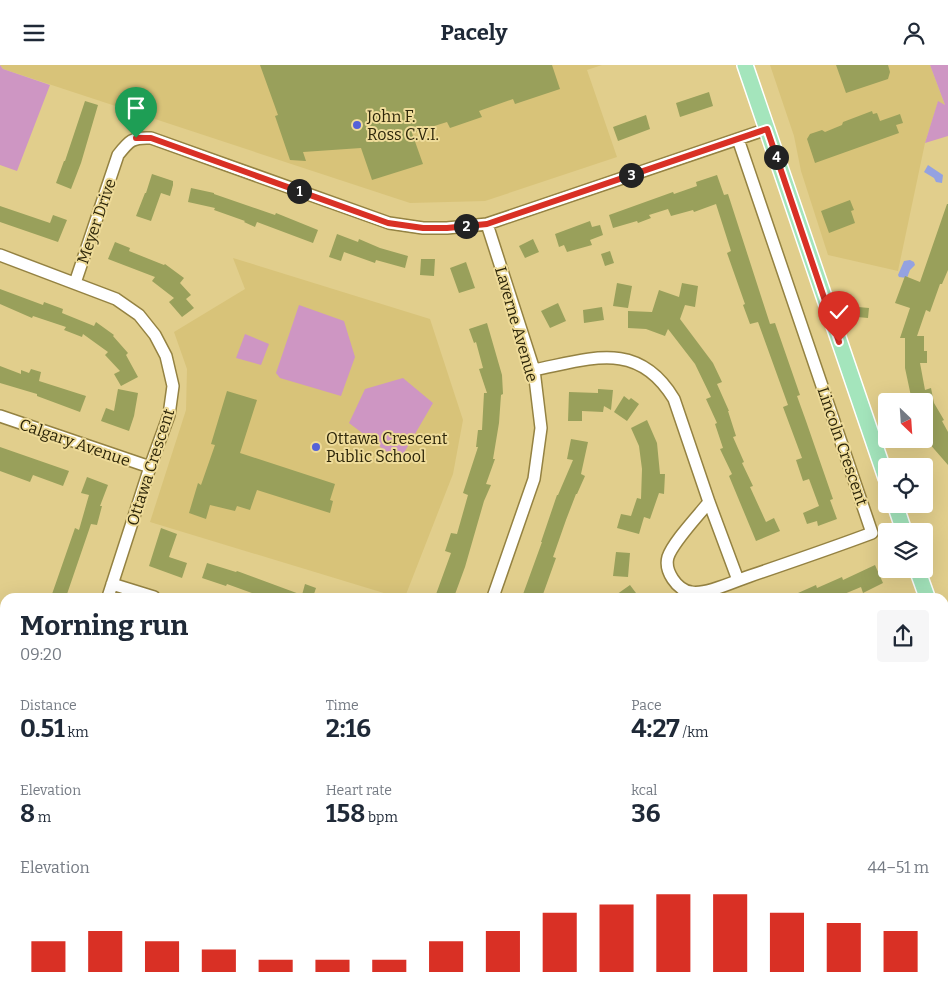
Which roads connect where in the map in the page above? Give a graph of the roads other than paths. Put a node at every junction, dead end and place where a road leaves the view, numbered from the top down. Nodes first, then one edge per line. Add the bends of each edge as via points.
1 (745, 65) edge
2 (767, 129) junction
3 (738, 139) junction
4 (487, 224) junction
5 (0, 255) edge
6 (75, 283) junction
7 (534, 370) junction
8 (0, 416) edge
9 (879, 458) edge
10 (150, 467) junction
11 (709, 502) junction
12 (920, 578) edge
13 (738, 580) junction
14 (112, 584) junction
15 (109, 593) edge
16 (141, 593) edge
17 (494, 593) edge
18 (926, 593) edge

1 - 2 main road
2 - 3 street, Meyer Drive
2 - 9 main road
3 - 4 street, Meyer Drive
3 - 13 street, Lincoln Crescent via 872,533
4 - 6 street, Meyer Drive via 423,228 388,223 151,138 136,138 118,155
4 - 7 street, Laverne Avenue
5 - 6 street, Ottawa Crescent
6 - 10 street, Ottawa Crescent via 116,299 139,315 166,356 174,386 169,415
7 - 11 street via 590,358 613,357 646,368 667,387 674,399
7 - 17 street, Laverne Avenue via 541,428 534,479
8 - 10 street, Calgary Avenue
10 - 14 street, Ottawa Crescent
11 - 13 street
11 - 13 street, Lincoln Crescent via 672,549 667,559 669,573 681,589 691,592 702,592
12 - 18 main road
14 - 15 street, Ottawa Crescent
14 - 16 street

